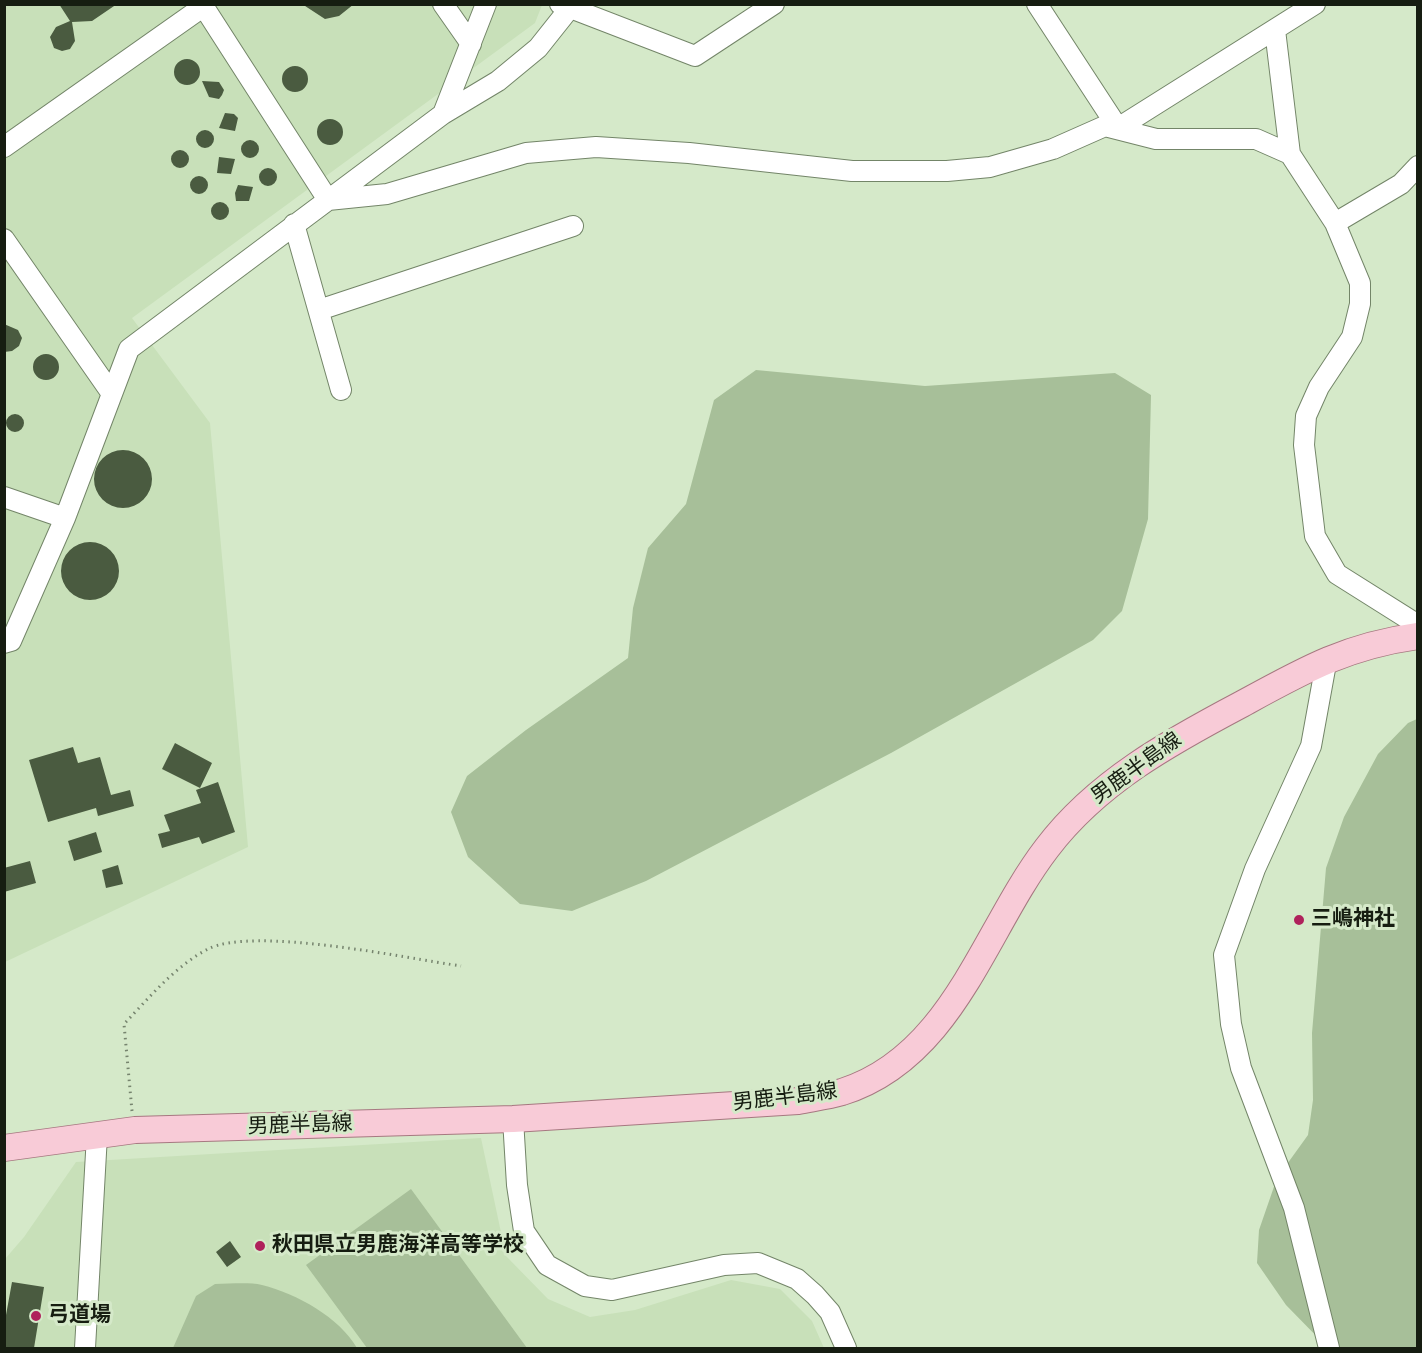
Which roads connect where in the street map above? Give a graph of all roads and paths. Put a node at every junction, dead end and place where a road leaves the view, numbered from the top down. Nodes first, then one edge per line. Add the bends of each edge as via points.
1 (443, 4) edge
2 (486, 4) edge
3 (774, 4) edge
4 (1037, 4) edge
5 (1315, 4) edge
6 (203, 5) edge
7 (568, 6) edge
8 (1275, 30) junction
9 (471, 44) junction
10 (442, 114) junction
11 (1118, 128) junction
12 (4, 147) edge
13 (1290, 154) junction
14 (1418, 166) edge
15 (328, 200) junction
16 (1335, 223) junction
17 (294, 224) junction
18 (573, 226) dead end
19 (4, 239) edge
20 (319, 310) junction
21 (341, 390) dead end
22 (112, 394) junction
23 (4, 496) edge
24 (65, 518) junction
25 (1418, 625) edge
26 (1418, 636) edge
27 (4, 643) edge
28 (1327, 658) junction
29 (461, 966) dead end
30 (513, 1119) junction
31 (135, 1131) junction
32 (97, 1135) junction
33 (4, 1148) edge
34 (85, 1348) edge
35 (846, 1348) edge
36 (1329, 1348) edge

1 - 9 street
2 - 9 street
3 - 7 street via 695,56
4 - 11 street
5 - 8 street
6 - 12 street
6 - 15 street
7 - 10 street via 538,48 498,81
8 - 11 street
8 - 13 street
9 - 10 street
10 - 15 street
11 - 13 street via 1133,136 1156,139 1256,139
11 - 15 street via 1094,129 1053,149 990,166 947,171 852,171 596,147 526,153 387,194
13 - 16 street
14 - 16 street via 1401,184
15 - 17 street
16 - 25 street via 1360,283 1360,304 1352,337 1319,387 1306,416 1304,445 1315,536 1338,574
17 - 20 street
17 - 22 street via 129,349
18 - 20 street
19 - 22 street
20 - 21 street
22 - 24 street
23 - 24 street
24 - 27 street via 11,641
26 - 28 main road, 男鹿半島線 via 1379,641
28 - 30 main road, 男鹿半島線 via 1177,738 1099,792 1048,847 940,1020 912,1051 879,1074 843,1092 798,1101
28 - 36 street via 1311,746 1256,869 1224,955 1231,1024 1241,1068 1294,1208
29 - 31 path via 277,940 233,941 210,948 161,985 124,1024
30 - 31 main road, 男鹿半島線
30 - 35 street via 524,1231 547,1265 585,1286 612,1290 724,1265 758,1263 797,1279 815,1295 830,1312
31 - 32 main road, 男鹿半島線
32 - 33 main road, 男鹿半島線
32 - 34 street

